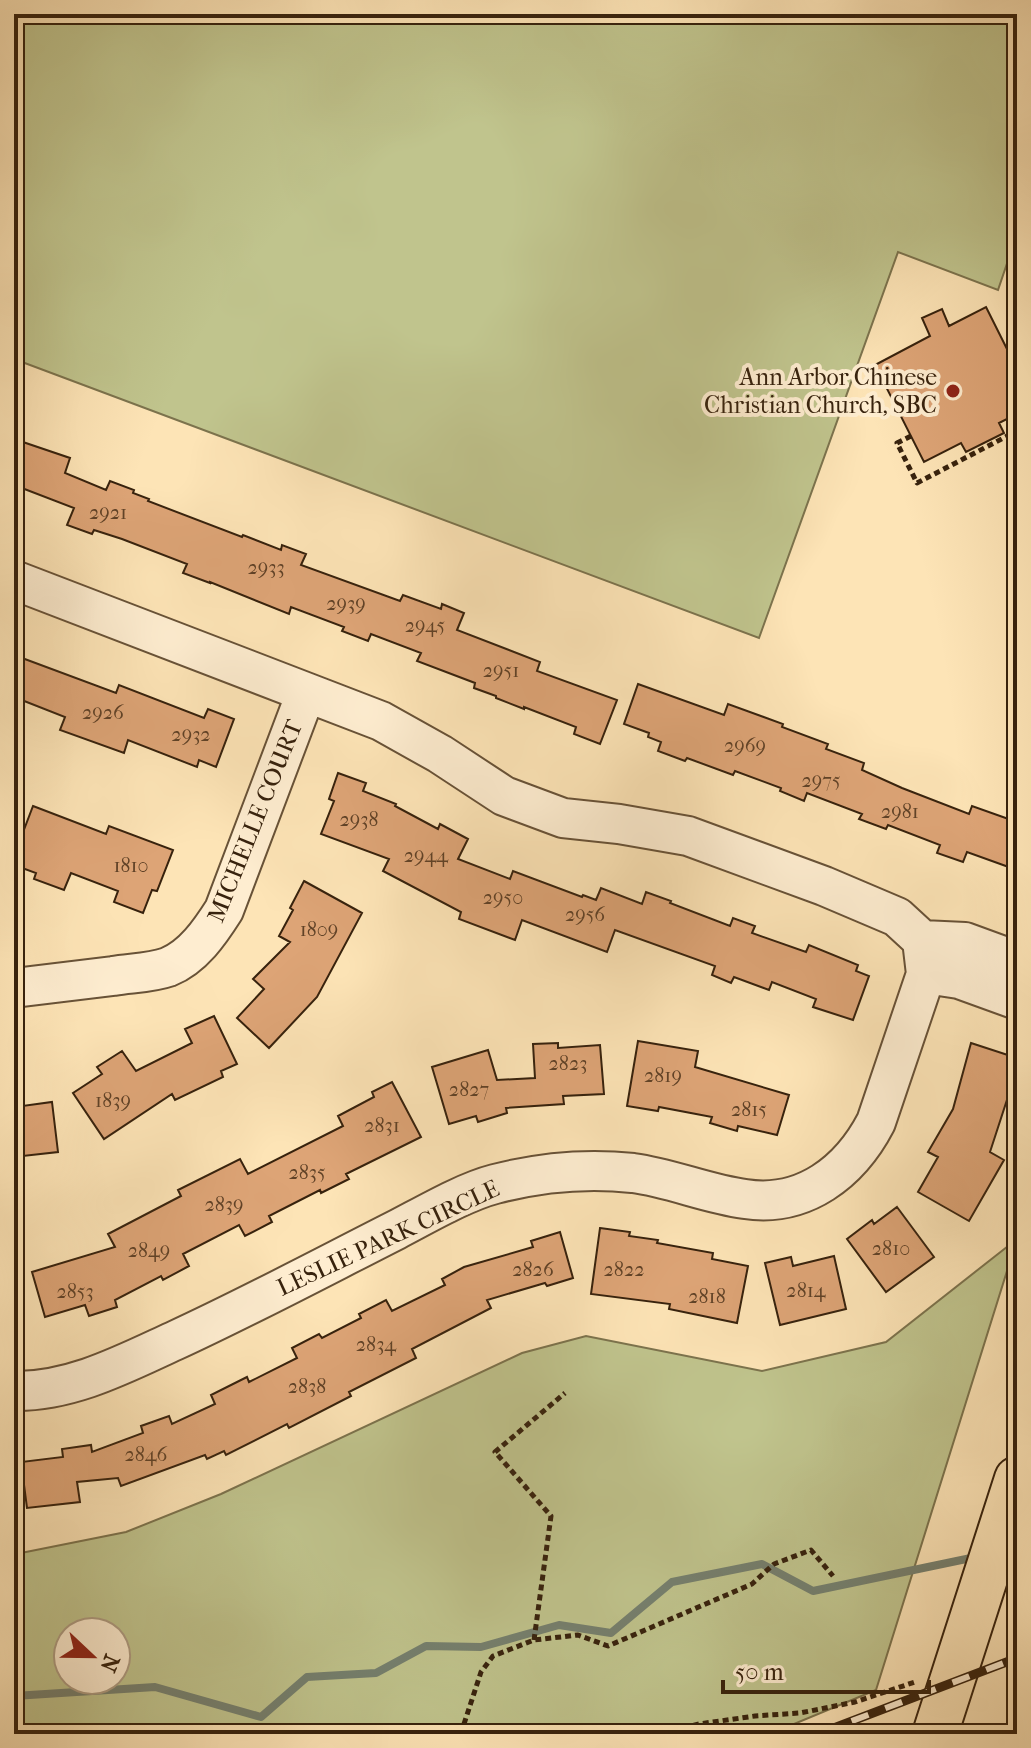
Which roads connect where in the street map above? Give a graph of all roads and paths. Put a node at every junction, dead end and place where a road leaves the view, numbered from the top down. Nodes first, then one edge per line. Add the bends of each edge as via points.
1 (1017, 431) edge
2 (911, 436) dead end
3 (14, 580) edge
4 (306, 693) junction
5 (924, 957) junction
6 (1017, 961) edge
7 (14, 988) edge
8 (1016, 997) edge
9 (14, 1391) edge
10 (565, 1393) dead end
11 (1017, 1479) edge
12 (833, 1576) dead end
13 (534, 1640) junction
14 (954, 1676) junction
15 (464, 1724) junction
16 (436, 1734) edge
17 (482, 1734) edge
18 (654, 1734) edge
19 (935, 1734) edge

1 - 2 path via 917,483 897,443
3 - 4 street
4 - 5 street via 381,721 504,796 563,818 688,836 897,917
4 - 7 street, MICHELLE COURT via 224,910 200,944 168,967
5 - 6 street via 965,942
5 - 8 street via 959,979
5 - 9 street, LESLIE PARK CIRCLE via 876,1122 855,1156 824,1183 788,1197 754,1200 606,1171 548,1172 490,1185 114,1368 65,1384
10 - 13 path via 495,1452 551,1516
11 - 14 main road
12 - 13 path via 811,1550 774,1564 752,1584 608,1646 578,1635
13 - 15 path via 493,1656 481,1672
14 - 18 path via 800,1713
14 - 19 main road
15 - 16 path
15 - 17 path

